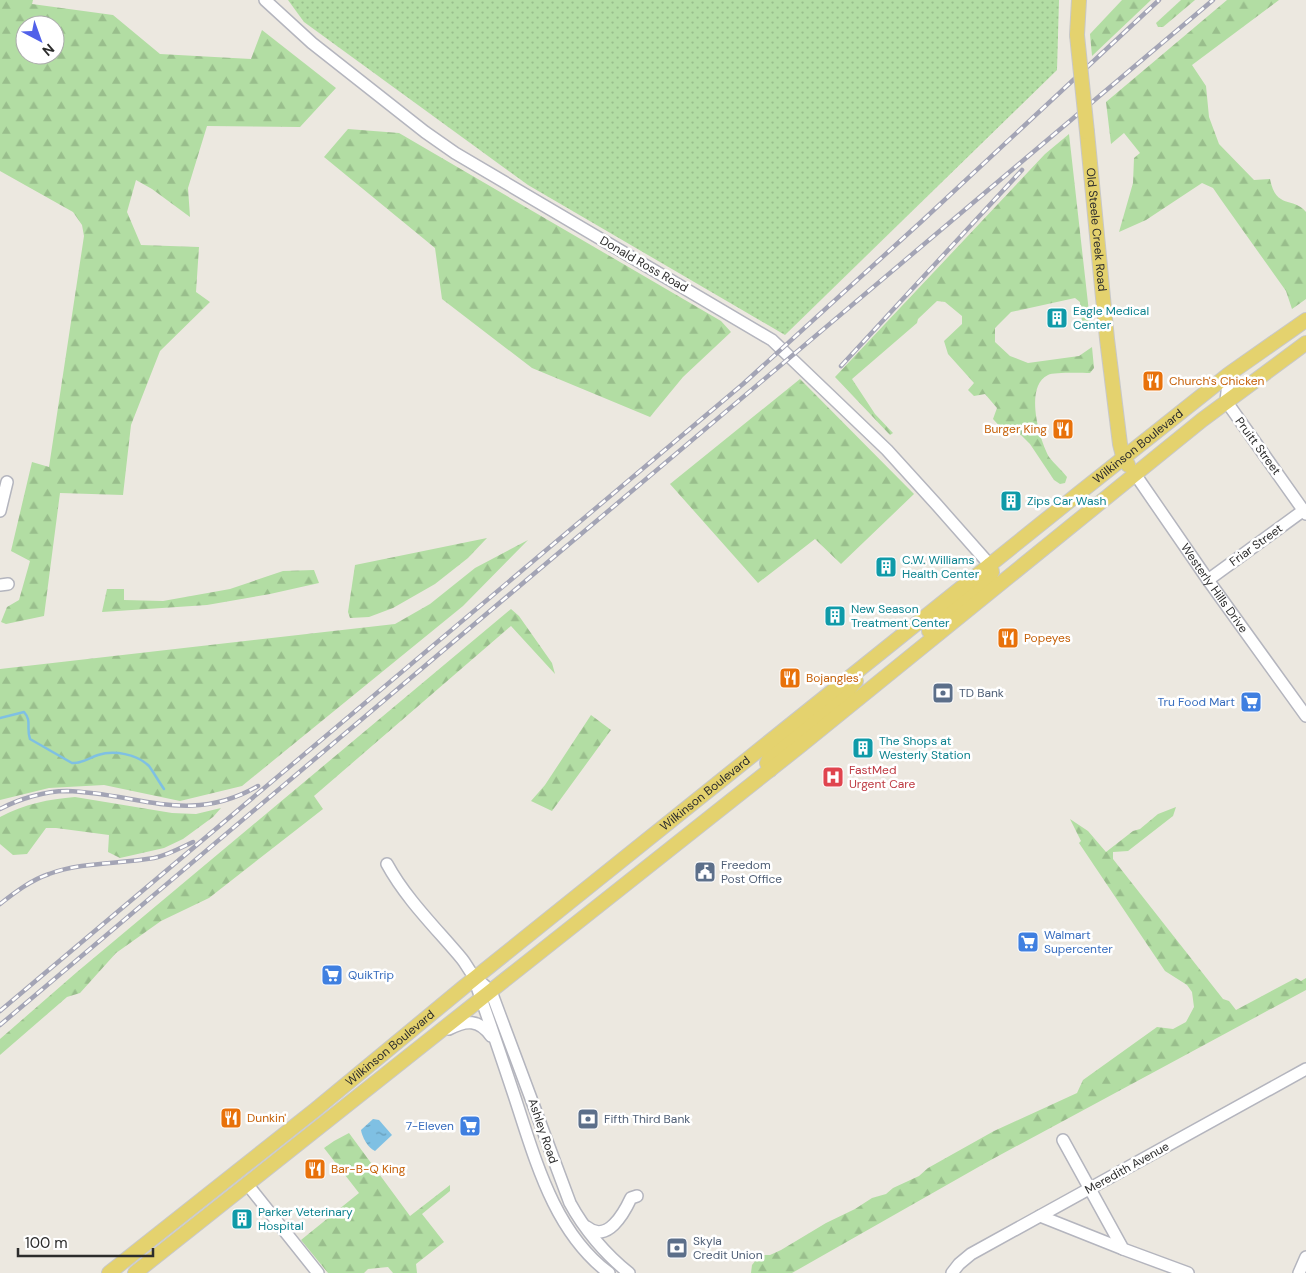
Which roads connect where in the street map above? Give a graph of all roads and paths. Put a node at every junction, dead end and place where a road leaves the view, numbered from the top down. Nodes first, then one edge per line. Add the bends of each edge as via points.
1 (265, 0) edge
2 (1079, 0) edge
3 (1306, 320) edge
4 (1306, 343) edge
5 (1229, 374) junction
6 (1226, 401) junction
7 (1124, 458) junction
8 (1135, 474) junction
9 (7, 482) dead end
10 (0, 511) edge
11 (1305, 512) edge
12 (990, 566) junction
13 (1208, 580) junction
14 (928, 642) junction
15 (859, 671) junction
16 (1306, 716) edge
17 (770, 770) junction
18 (386, 864) dead end
19 (476, 978) junction
20 (486, 995) junction
21 (442, 1030) junction
22 (498, 1049) junction
23 (1306, 1068) edge
24 (314, 1110) junction
25 (1063, 1140) dead end
26 (236, 1172) junction
27 (247, 1184) junction
28 (1090, 1188) junction
29 (637, 1196) dead end
30 (1040, 1216) junction
31 (584, 1225) junction
32 (176, 1240) junction
33 (1124, 1249) junction
34 (606, 1252) junction
35 (1306, 1257) edge
36 (596, 1268) edge
37 (109, 1273) edge
38 (134, 1273) edge
39 (318, 1273) edge
40 (609, 1273) edge
41 (629, 1273) edge
42 (952, 1273) edge
43 (1188, 1273) edge
44 (1299, 1273) edge

1 - 12 street, Donald Ross Road via 312,43 455,153 772,340 887,450
2 - 7 main road, Old Steele Creek Road, bridge via 1077,35 1106,339
3 - 5 main road, Wilkinson Boulevard
4 - 6 main road, Wilkinson Boulevard
5 - 6 street
5 - 7 main road, Wilkinson Boulevard
6 - 8 main road, Wilkinson Boulevard
6 - 11 street, Pruitt Street
7 - 8 main road, Westerly Hills Drive
7 - 12 main road, Wilkinson Boulevard
8 - 13 street, Westerly Hills Drive
8 - 14 main road, Wilkinson Boulevard
9 - 10 street
11 - 13 street, Friar Street
12 - 14 main road via 990,578 931,629 927,635
12 - 15 main road, Wilkinson Boulevard
13 - 16 street, Westerly Hills Drive
14 - 17 main road, Wilkinson Boulevard
15 - 17 main road via 857,680 847,692 770,756 767,763
15 - 19 main road, Wilkinson Boulevard
17 - 20 main road, Wilkinson Boulevard
18 - 19 street, Ashley Road
19 - 20 street, Ashley Road
19 - 24 main road, Wilkinson Boulevard
20 - 21 main road, Wilkinson Boulevard
20 - 22 street, Ashley Road
20 - 31 street, Ashley Road via 499,1010 563,1187
21 - 22 street via 464,1022 477,1024 488,1032
21 - 27 main road, Wilkinson Boulevard
22 - 36 street, Ashley Road via 551,1199
23 - 28 street, Meredith Avenue
24 - 26 main road, Wilkinson Boulevard
24 - 27 main road via 249,1173 245,1178
25 - 28 street
26 - 32 main road via 230,1186
26 - 37 main road, Wilkinson Boulevard
27 - 32 main road, Wilkinson Boulevard
27 - 39 street
28 - 30 street, Meredith Avenue
28 - 33 street
29 - 31 street via 632,1198 621,1218 610,1228 595,1231
30 - 33 street
30 - 42 street, Meredith Avenue via 971,1254
31 - 34 street, Ashley Road
32 - 38 main road, Wilkinson Boulevard
33 - 43 street
34 - 36 street
34 - 41 street, Ashley Road
35 - 44 street
36 - 40 street, Ashley Road

